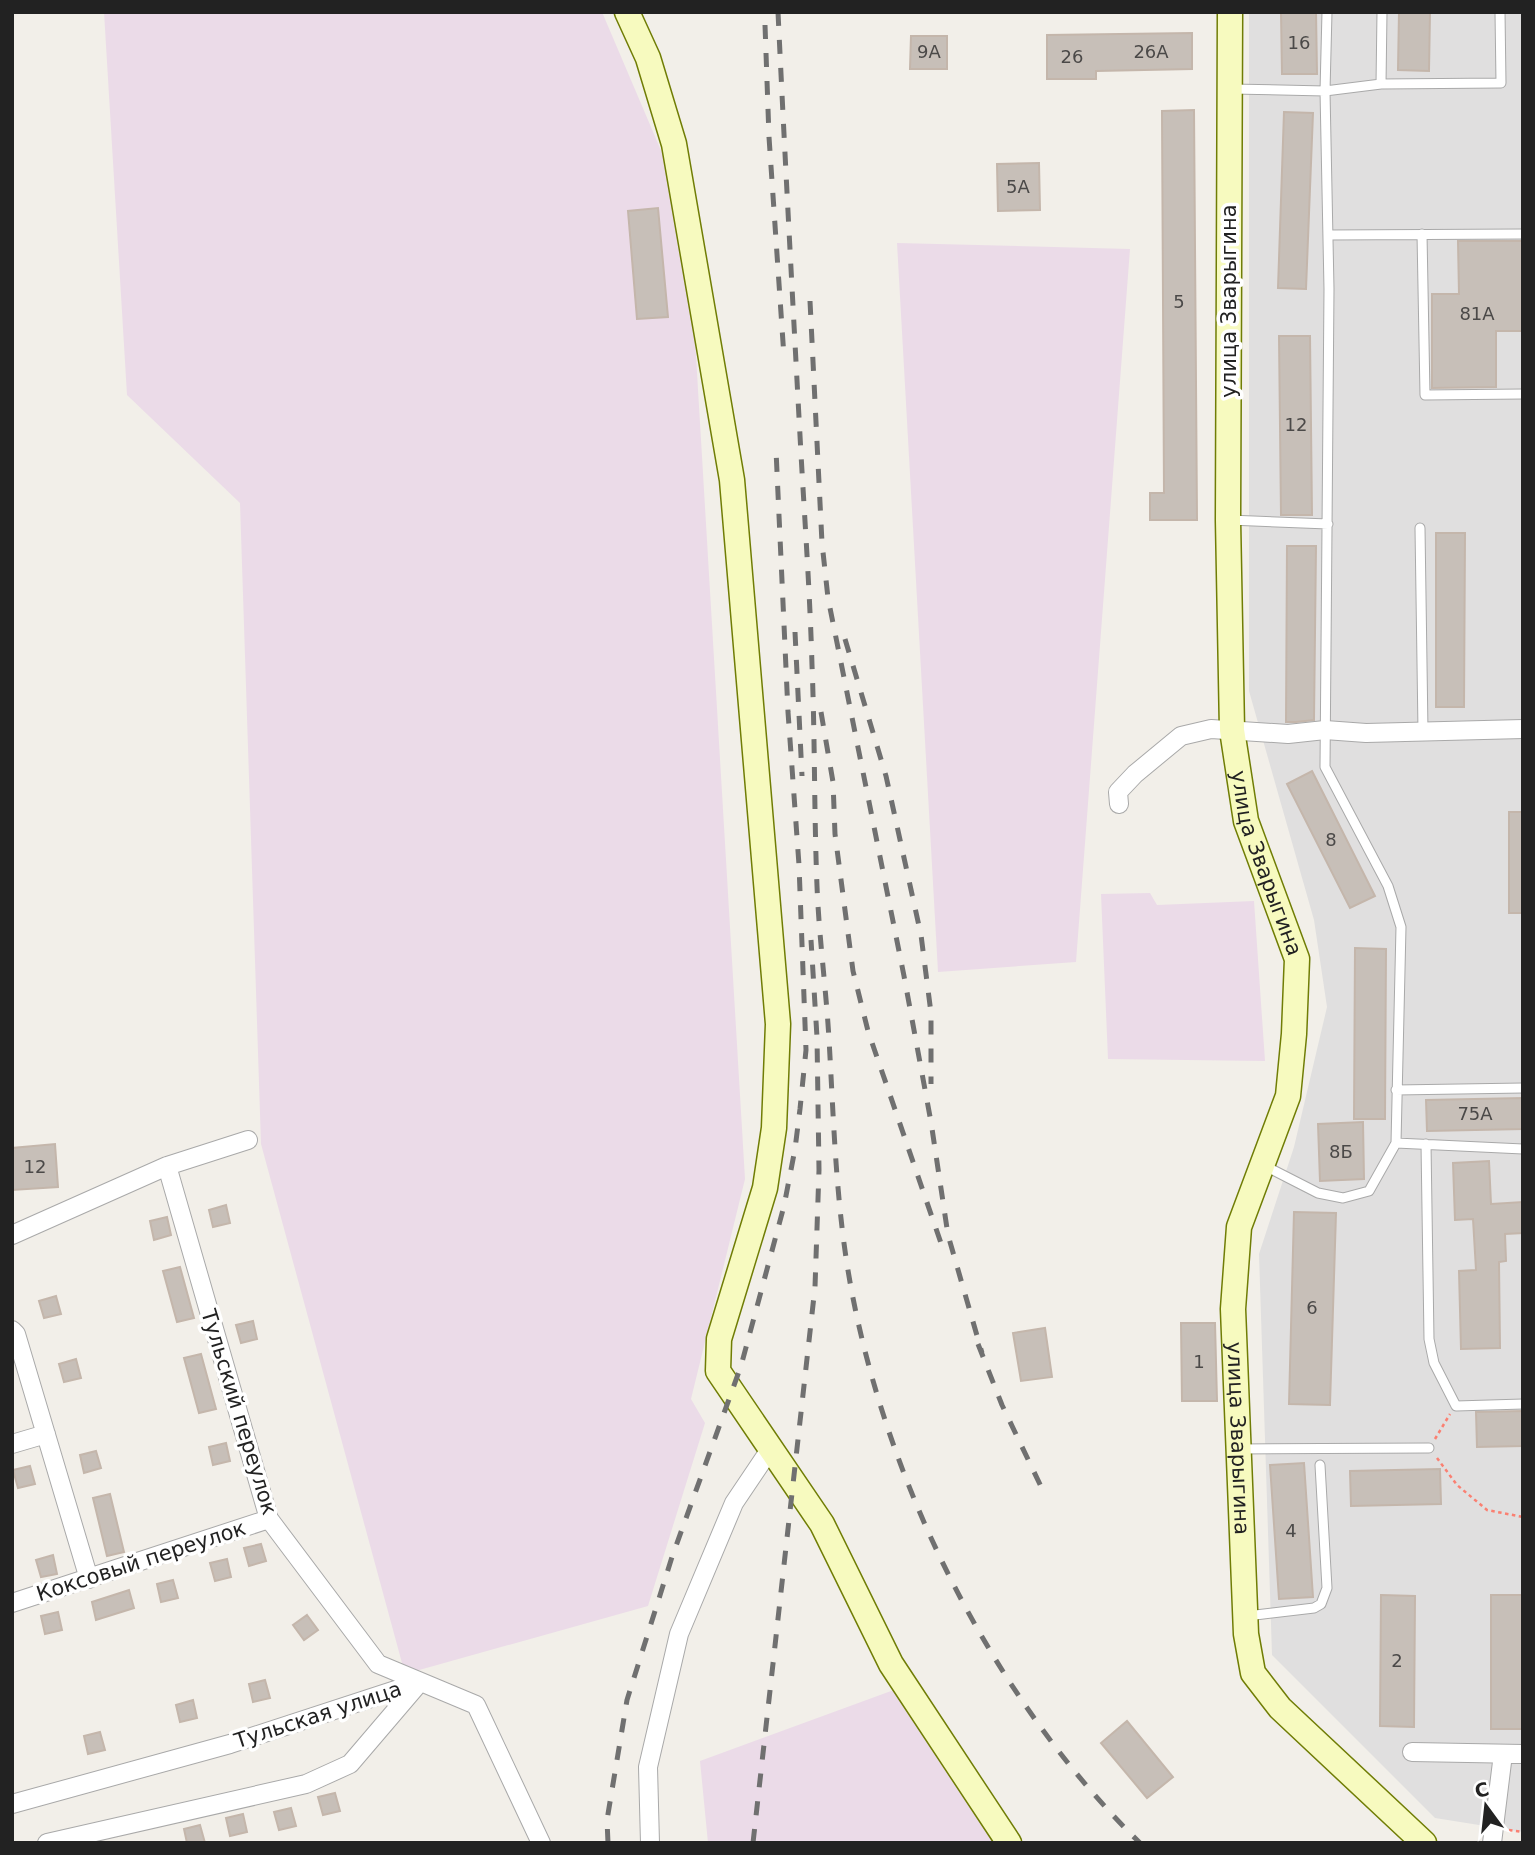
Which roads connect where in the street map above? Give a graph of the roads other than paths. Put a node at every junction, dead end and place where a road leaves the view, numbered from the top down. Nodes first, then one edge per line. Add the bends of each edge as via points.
1 (626, 12) edge
2 (1230, 12) edge
3 (1327, 12) edge
4 (1382, 12) edge
5 (1500, 12) edge
6 (1381, 84) junction
7 (1230, 89) junction
8 (1325, 91) junction
9 (1422, 234) junction
10 (1523, 234) edge
11 (1328, 235) junction
12 (1523, 394) edge
13 (1228, 520) junction
14 (1328, 524) junction
15 (1420, 528) dead end
16 (1523, 729) edge
17 (1232, 730) junction
18 (1325, 730) junction
19 (1423, 731) junction
20 (1119, 804) dead end
21 (1523, 1088) edge
22 (1396, 1090) junction
23 (248, 1140) dead end
24 (1396, 1143) junction
25 (1426, 1144) junction
26 (1523, 1149) edge
27 (1264, 1165) junction
28 (167, 1166) junction
29 (12, 1235) edge
30 (12, 1329) edge
31 (1523, 1404) edge
32 (46, 1434) junction
33 (12, 1444) edge
34 (771, 1448) junction
35 (1429, 1448) road end
36 (1239, 1449) junction
37 (1320, 1465) dead end
38 (270, 1519) junction
39 (89, 1579) junction
40 (12, 1603) edge
41 (1245, 1616) junction
42 (421, 1682) junction
43 (1412, 1752) dead end
44 (1503, 1754) junction
45 (1523, 1754) edge
46 (12, 1804) edge
47 (47, 1843) edge
48 (541, 1843) edge
49 (650, 1843) edge
50 (1009, 1843) edge
51 (1424, 1843) edge
52 (1492, 1843) edge

1 - 34 street via 648,58 674,144 732,480 778,1024 774,1128 765,1188 719,1339 718,1371
2 - 7 street, улица Зварыгина
3 - 8 lane
4 - 6 lane
5 - 6 lane via 1501,83
6 - 8 lane
7 - 8 lane
7 - 13 street, улица Зварыгина
8 - 11 lane
9 - 10 lane
9 - 11 lane
9 - 12 lane via 1425,395
11 - 14 lane
13 - 14 lane
13 - 17 street, улица Зварыгина
14 - 18 lane
15 - 19 lane
16 - 19 street
17 - 18 street via 1288,734
17 - 20 street via 1211,729 1181,737 1118,792
17 - 27 street, улица Зварыгина via 1246,821 1297,959 1288,1096
18 - 19 street
18 - 22 lane via 1325,767 1388,886 1401,927
21 - 22 lane
22 - 24 lane
23 - 28 street
24 - 25 lane
24 - 27 lane via 1369,1191 1343,1198 1318,1193
25 - 26 lane
25 - 31 lane via 1429,1339 1434,1363 1456,1406
27 - 36 street, улица Зварыгина via 1239,1227 1233,1309
28 - 29 street
28 - 38 street, Тульский переулок
30 - 32 street
32 - 33 street
32 - 39 street
34 - 49 street via 734,1503 678,1634 648,1767
34 - 50 street via 822,1524 891,1664
35 - 36 lane
36 - 41 street, улица Зварыгина
37 - 41 lane via 1327,1588 1321,1604
38 - 39 street, Коксовый переулок
38 - 42 street, Тульский переулок via 378,1664
39 - 40 street, Коксовый переулок
41 - 51 street, улица Зварыгина via 1253,1673 1280,1708
42 - 46 street, Тульская улица via 230,1744
42 - 47 street, Тульская улица via 350,1764 306,1784
42 - 48 street, Тульский переулок via 476,1705
43 - 44 street
44 - 45 street
44 - 52 street

